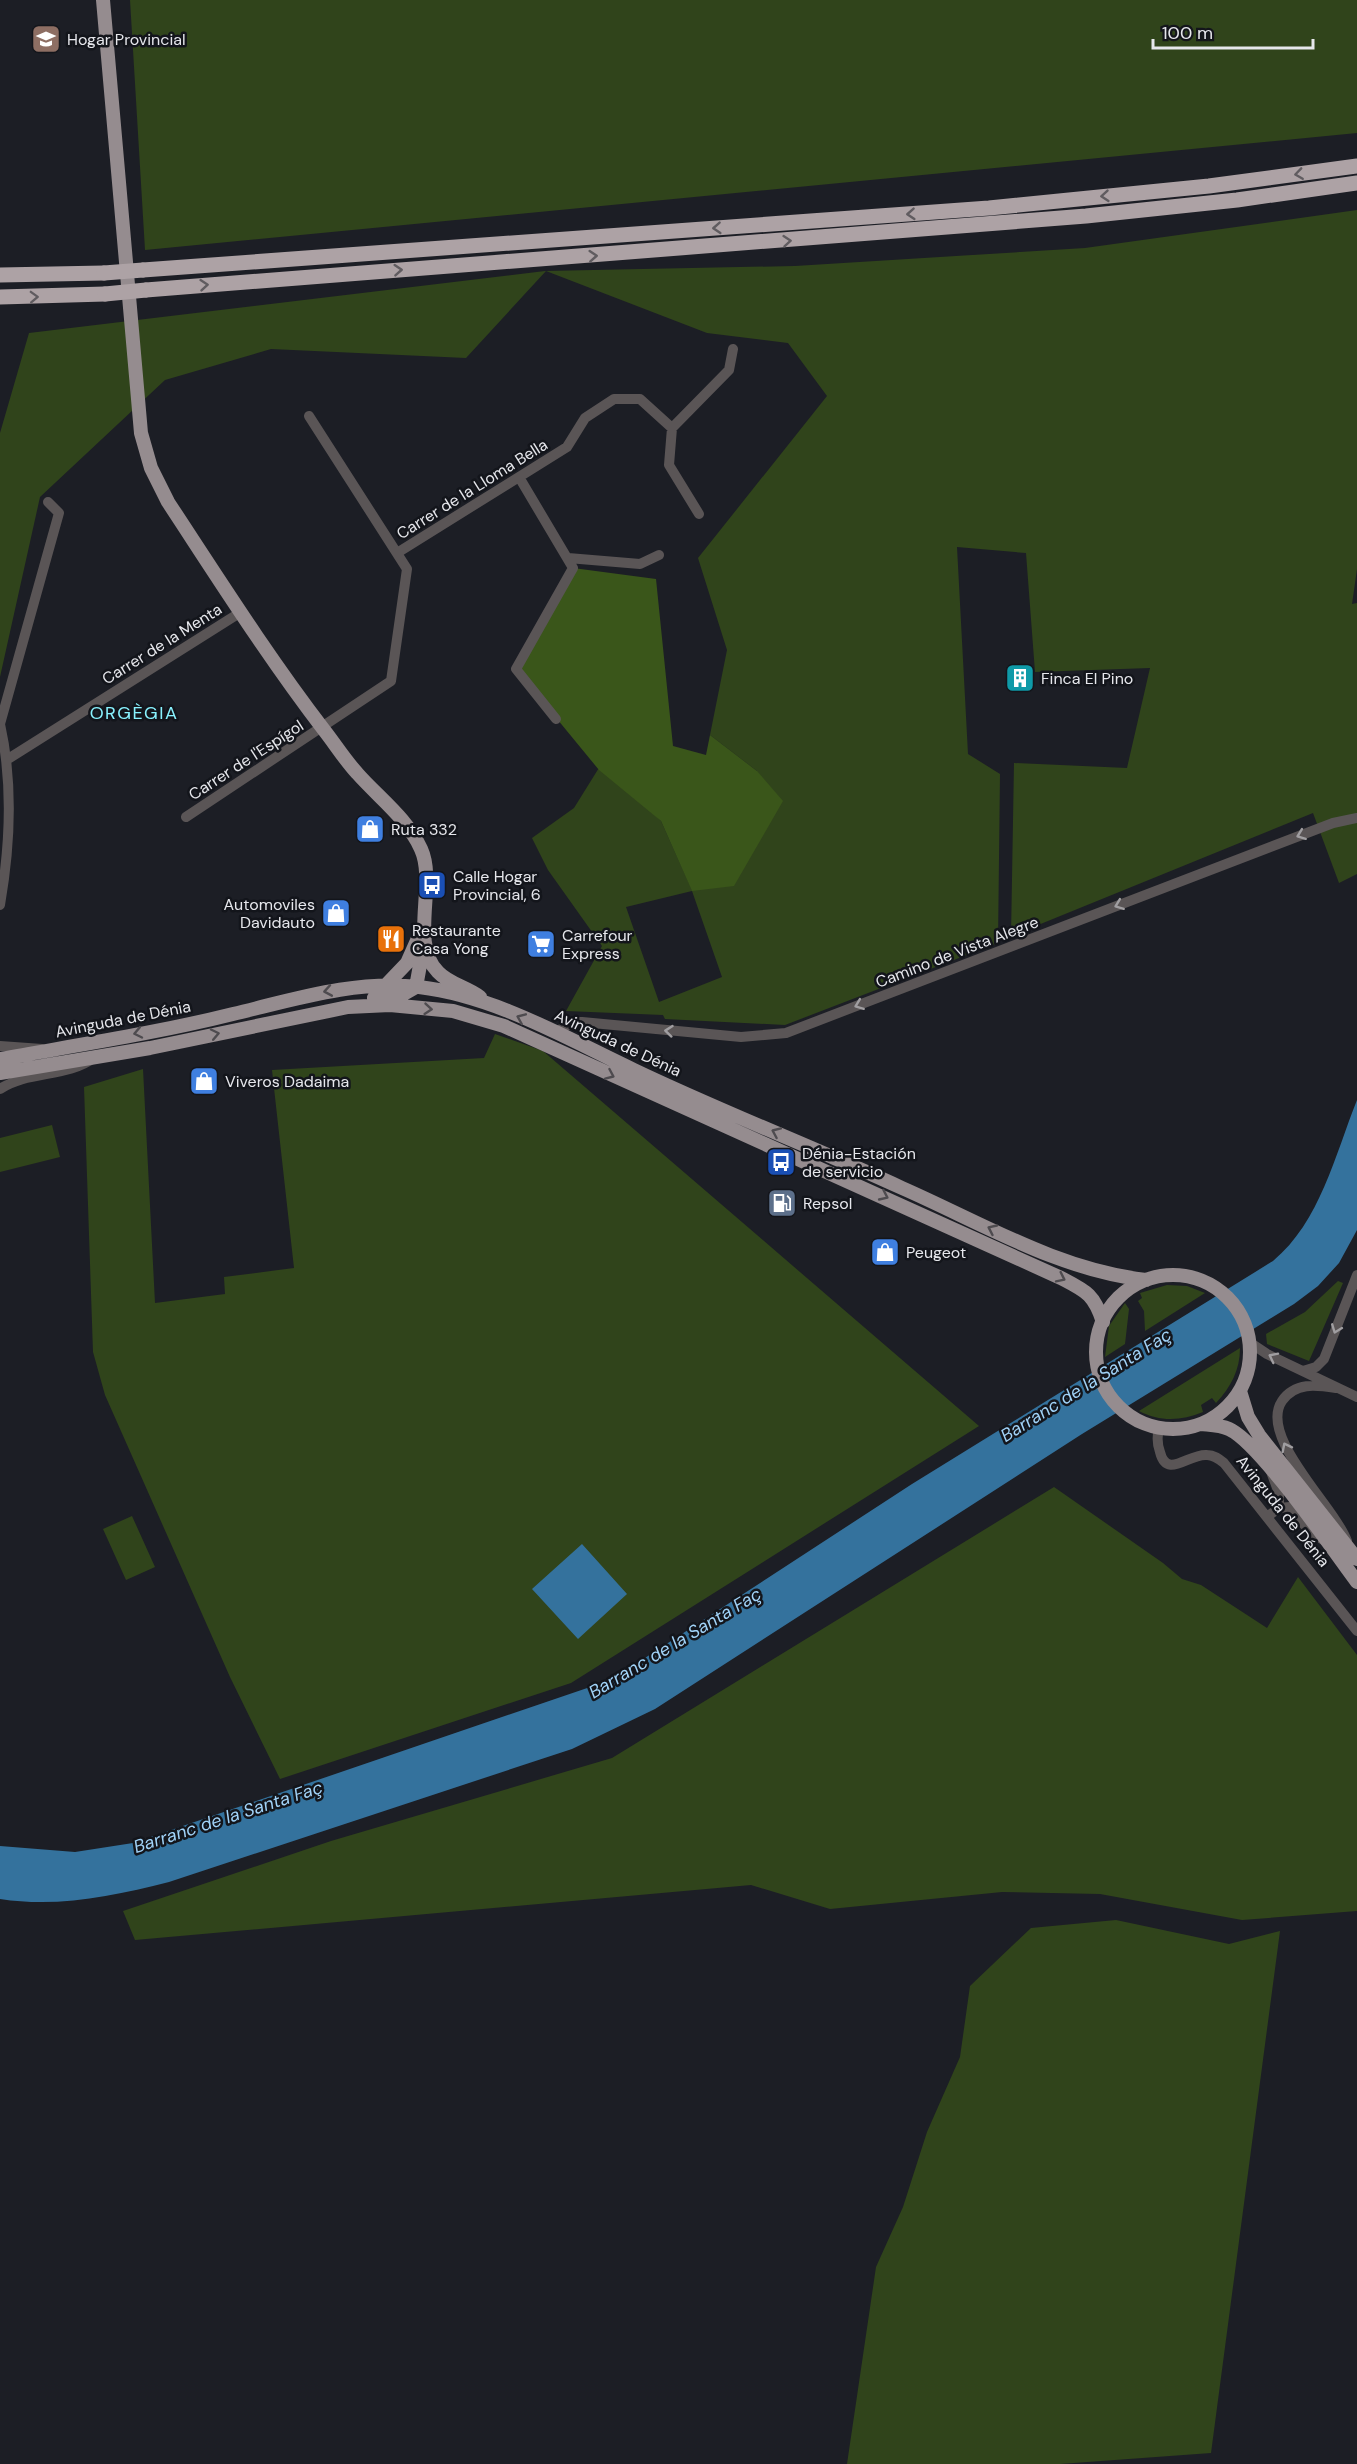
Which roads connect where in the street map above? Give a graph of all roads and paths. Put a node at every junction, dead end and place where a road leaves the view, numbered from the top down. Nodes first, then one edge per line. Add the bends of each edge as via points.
1 (103, 0) edge
2 (1357, 166) edge
3 (1357, 183) edge
4 (0, 275) edge
5 (0, 297) edge
6 (733, 349) dead end
7 (309, 416) dead end
8 (672, 428) junction
9 (519, 477) junction
10 (48, 502) dead end
11 (699, 514) dead end
12 (397, 553) junction
13 (659, 555) dead end
14 (568, 558) junction
15 (241, 612) junction
16 (556, 719) dead end
17 (322, 728) junction
18 (8, 759) junction
19 (186, 817) dead end
20 (1357, 818) edge
21 (0, 905) edge
22 (425, 919) junction
23 (425, 935) junction
24 (386, 985) junction
25 (416, 987) junction
26 (490, 1005) junction
27 (307, 1015) junction
28 (556, 1032) junction
29 (0, 1046) edge
30 (51, 1050) junction
31 (95, 1057) junction
32 (0, 1059) edge
33 (0, 1073) edge
34 (0, 1089) edge
35 (1357, 1275) edge
36 (1146, 1280) junction
37 (1103, 1322) junction
38 (1249, 1340) junction
39 (1324, 1359) junction
40 (1303, 1371) junction
41 (1336, 1388) junction
42 (1240, 1391) junction
43 (1357, 1397) edge
44 (1201, 1424) junction
45 (1159, 1428) junction
46 (1270, 1469) junction
47 (1279, 1508) junction
48 (1268, 1516) junction
49 (1328, 1542) junction
50 (1353, 1554) edge
51 (1357, 1582) edge
52 (1357, 1631) edge

1 - 15 main road via 141,433 151,468 168,502
2 -> 4 highway, bridge via 1209,186 989,208 104,273
5 -> 3 highway, bridge via 105,294 1086,216 1226,202
6 - 8 street via 729,370
7 - 12 street
8 - 9 street, Carrer de la Lloma Bella via 640,399 614,399 585,418 567,447
8 - 11 street via 669,465
9 - 12 street, Carrer de la Lloma Bella
9 - 14 street
10 - 18 street via 59,513 0,724
12 - 17 street, Carrer de la Lloma Bella via 407,569 391,681
13 - 14 street via 640,564
14 - 16 street via 573,568 516,669
15 - 17 main road
15 - 18 street, Carrer de la Menta
17 - 19 street, Carrer de l'Espígol
17 - 22 main road via 357,773 413,830 423,853 427,882
18 - 21 street via 9,805
20 -> 28 street, Camino de Vista Alegre via 1333,823 786,1034 729,1036 582,1022 573,1022
22 - 23 main road
22 - 24 main road via 407,963
23 - 25 main road
23 - 26 main road via 428,954 438,972
24 - 25 main road, Avinguda de Dénia
24 -> 30 main road, Avinguda de Dénia via 288,998 233,1014
25 - 26 main road, Avinguda de Dénia
25 - 27 main road via 402,995 324,1004
28 -> 26 main road, Avinguda de Dénia
31 -> 27 main road, Avinguda de Dénia
27 -> 37 main road, Avinguda de Dénia via 348,1007 390,1005 453,1011 504,1026 1061,1278 1089,1293
36 -> 28 main road, Avinguda de Dénia via 1063,1262
29 - 30 street, Avinguda de Dénia
30 - 32 main road, Avinguda de Dénia
31 - 33 main road, Avinguda de Dénia
31 - 34 street, Avinguda de Dénia via 83,1066 22,1078
35 -> 39 street
36 - 37 main road via 1118,1299
36 - 38 main road via 1186,1276 1217,1289 1241,1316
37 - 45 main road via 1096,1348 1104,1387 1130,1416
40 -> 38 street via 1267,1354
38 - 42 main road via 1249,1367
39 - 40 street
39 - 41 street via 1324,1372
40 - 41 street
41 - 43 street
50 -> 41 street via 1342,1528 1288,1452 1277,1417 1279,1406 1293,1390 1315,1385
42 - 44 main road via 1219,1414
42 - 50 main road, Avinguda de Dénia via 1259,1435
44 - 45 main road via 1181,1429
44 - 46 main road, Avinguda de Dénia via 1228,1428 1238,1434
45 - 48 street, Avinguda de Dénia via 1163,1461 1169,1466 1196,1456 1216,1457
46 - 47 street via 1279,1493
46 - 49 main road, Avinguda de Dénia
47 - 48 street
47 - 49 street via 1290,1507 1310,1532
48 - 52 street, Avinguda de Dénia
49 - 51 main road, Avinguda de Dénia

